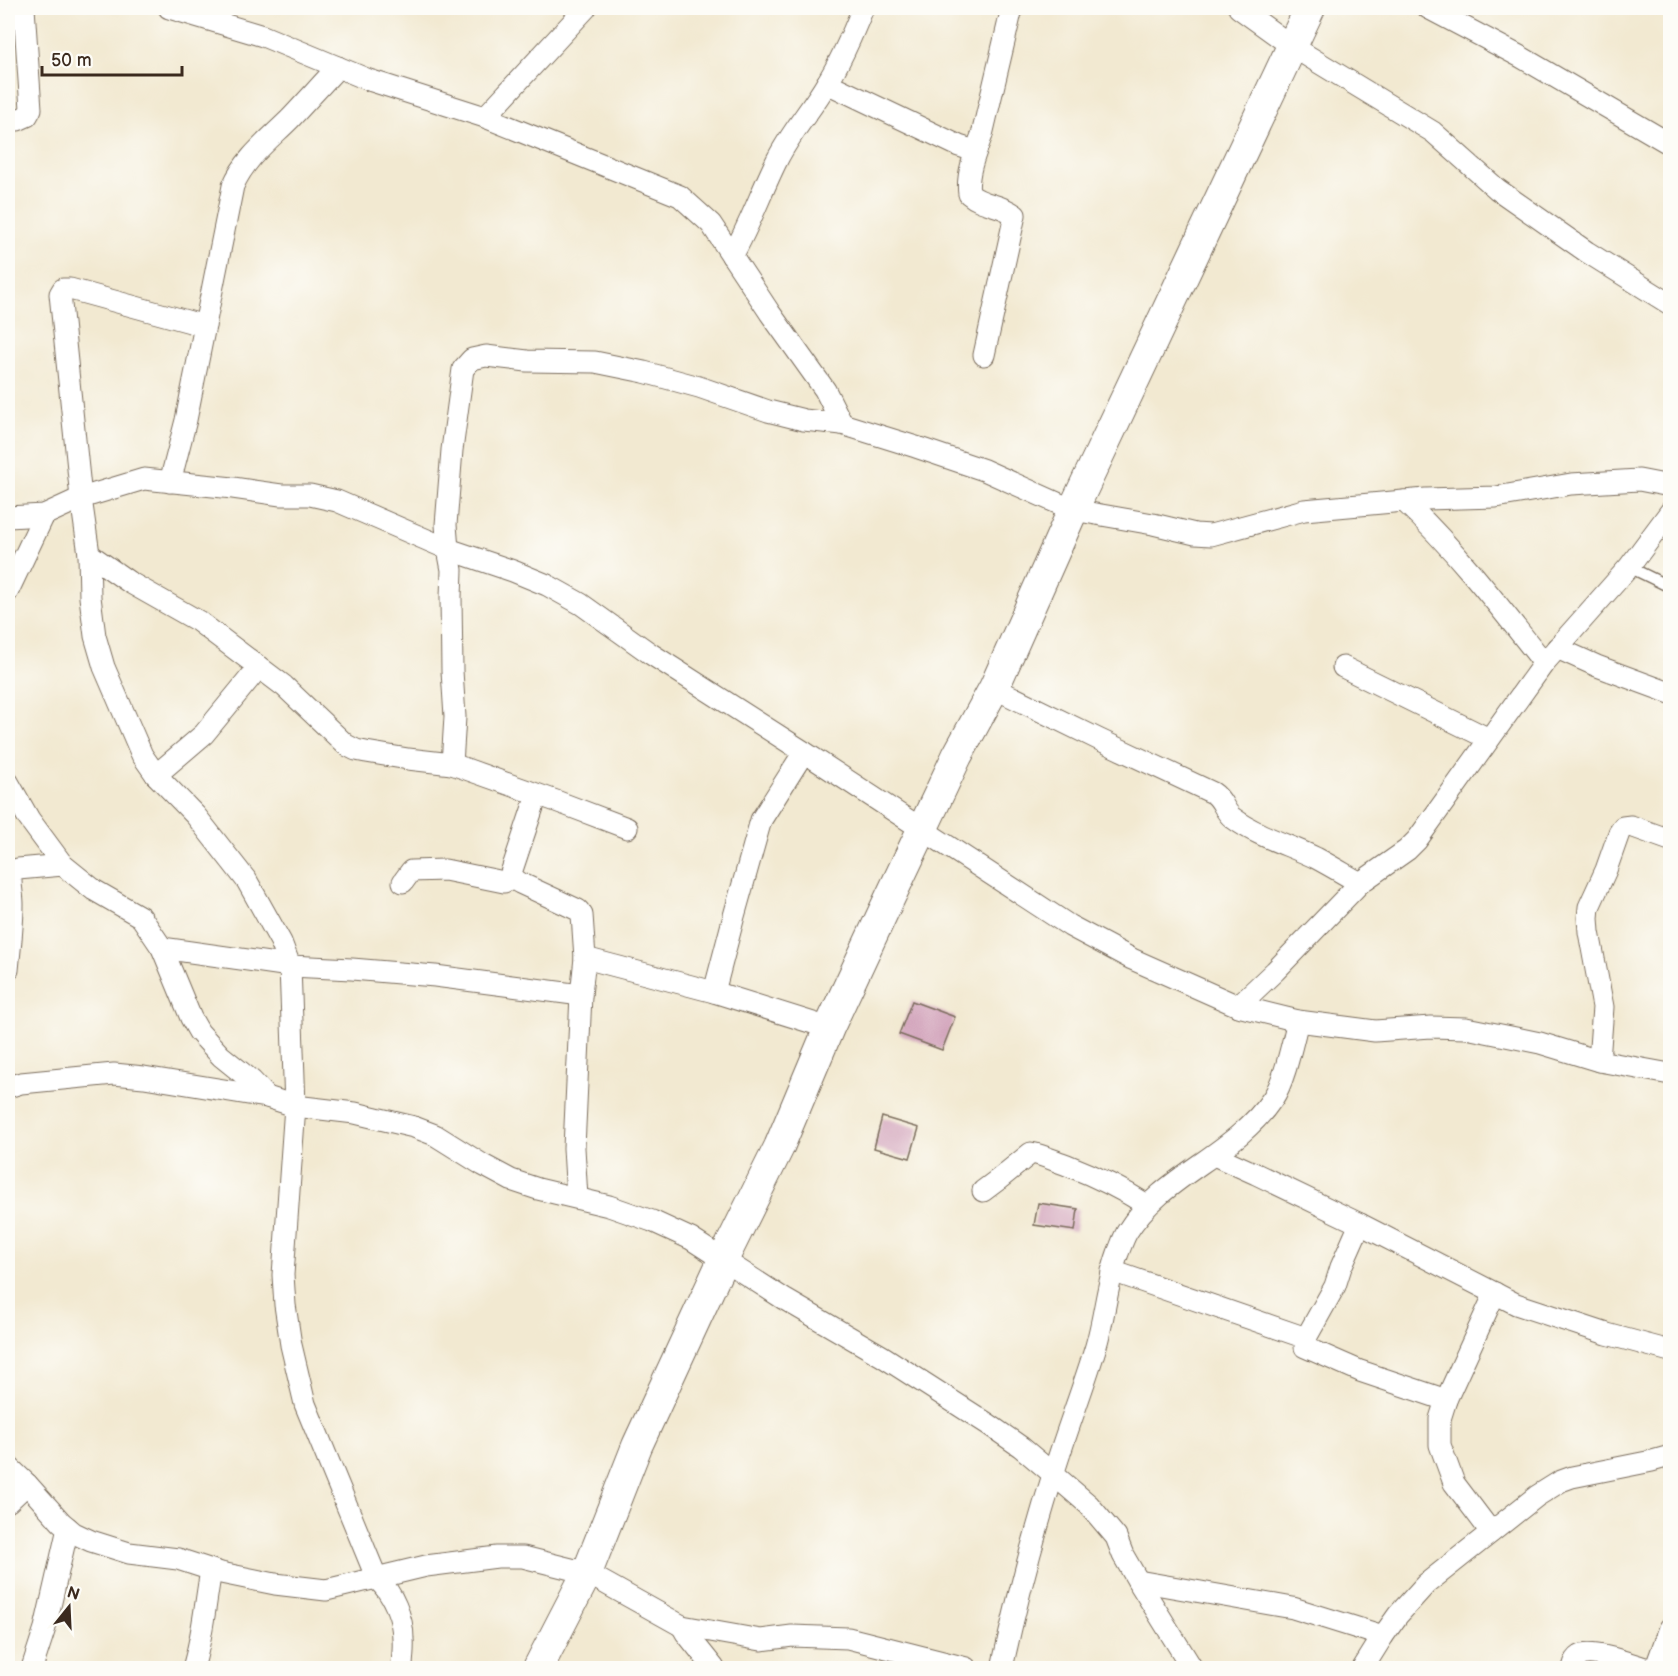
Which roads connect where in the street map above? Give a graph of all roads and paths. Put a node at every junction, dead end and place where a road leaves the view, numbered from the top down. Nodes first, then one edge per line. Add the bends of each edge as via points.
1 (24, 8) edge
2 (169, 8) edge
3 (582, 8) edge
4 (863, 8) edge
5 (1012, 8) edge
6 (1239, 8) edge
7 (1310, 8) edge
8 (1428, 8) edge
9 (1293, 47) junction
10 (338, 67) junction
11 (827, 83) junction
12 (8, 115) edge
13 (485, 117) junction
14 (1671, 144) edge
15 (975, 151) junction
16 (732, 256) junction
17 (1671, 303) edge
18 (205, 326) junction
19 (984, 355) dead end
20 (843, 424) junction
21 (170, 482) junction
22 (1671, 486) edge
23 (81, 498) junction
24 (1404, 501) junction
25 (1073, 510) junction
26 (1671, 512) edge
27 (44, 515) junction
28 (8, 517) edge
29 (448, 549) junction
30 (89, 554) junction
31 (1629, 567) junction
32 (1671, 587) edge
33 (8, 591) edge
34 (1550, 655) junction
35 (259, 667) junction
36 (1343, 668) dead end
37 (994, 688) junction
38 (1671, 693) edge
39 (1489, 739) junction
40 (804, 752) junction
41 (452, 764) junction
42 (156, 775) junction
43 (8, 782) edge
44 (537, 795) junction
45 (627, 828) dead end
46 (922, 829) junction
47 (1671, 840) edge
48 (63, 865) junction
49 (512, 878) junction
50 (403, 882) dead end
51 (1360, 883) junction
52 (162, 948) junction
53 (585, 958) junction
54 (290, 966) junction
55 (8, 970) edge
56 (714, 992) junction
57 (581, 995) junction
58 (1238, 1006) junction
59 (1298, 1021) junction
60 (829, 1028) junction
61 (1599, 1061) junction
62 (1671, 1074) edge
63 (8, 1087) edge
64 (267, 1097) junction
65 (295, 1106) junction
66 (1214, 1155) junction
67 (983, 1191) dead end
68 (577, 1198) junction
69 (1147, 1205) junction
70 (1360, 1224) junction
71 (723, 1260) junction
72 (1112, 1271) junction
73 (1495, 1293) junction
74 (1306, 1338) junction
75 (1671, 1351) edge
76 (1446, 1400) junction
77 (1671, 1456) edge
78 (8, 1466) edge
79 (1053, 1474) junction
80 (27, 1484) junction
81 (8, 1502) edge
82 (68, 1528) junction
83 (1491, 1532) junction
84 (211, 1570) junction
85 (587, 1573) junction
86 (377, 1579) junction
87 (1138, 1581) junction
88 (682, 1626) junction
89 (1671, 1628) edge
90 (1383, 1636) junction
91 (32, 1668) edge
92 (193, 1668) edge
93 (402, 1668) edge
94 (538, 1668) edge
95 (714, 1668) edge
96 (966, 1668) edge
97 (1002, 1668) edge
98 (1192, 1668) edge
99 (1363, 1668) edge
100 (1573, 1668) edge

1 - 12 street via 31,109 18,120
2 - 10 street via 263,36
3 - 13 street
4 - 11 street
5 - 15 street
6 - 9 street
7 - 9 street
8 - 14 street
9 - 17 street via 1433,132 1497,189 1587,252
9 - 25 street
10 - 13 street
10 - 18 street via 240,171 233,186
11 - 15 street
11 - 16 street via 778,159
13 - 16 street via 680,196 711,224
15 - 19 street via 967,184 969,194 976,201 1000,205 1015,214
16 - 20 street via 825,390
18 - 21 street
18 - 23 street via 63,289 60,294
20 - 25 street via 984,470
20 - 29 street via 804,420 699,387 595,362 486,356 472,359 463,369 452,450
21 - 23 street via 144,479
21 - 29 street via 338,501
22 - 24 street via 1639,480 1571,484 1496,497
23 - 27 street
23 - 30 street
24 - 25 street via 1304,510 1211,535
24 - 34 street
25 - 37 street
26 - 31 street
27 - 28 street
27 - 33 street
29 - 40 street via 547,585 581,604
29 - 41 street via 452,570 455,717
30 - 35 street via 198,621
30 - 42 street via 95,636 104,667 142,755
31 - 32 lane
31 - 34 street
34 - 38 street via 1597,666
34 - 39 street
35 - 41 street via 346,745 356,750
35 - 42 street via 204,734
36 - 39 street
37 - 46 street
37 - 51 street via 1213,793 1226,812 1239,822
39 - 51 street via 1417,840
40 - 46 street
40 - 56 street via 761,820
41 - 44 street
42 - 54 street via 196,816 248,881
43 - 48 street
44 - 45 street
44 - 49 street
46 - 58 street via 1070,926
46 - 60 street
47 - 61 street via 1631,826 1623,827 1589,907 1589,932 1603,1007
48 - 52 street via 94,890 141,917
48 - 55 street via 12,871
49 - 50 street via 504,882 445,870 411,872
49 - 53 street via 578,910 582,915
51 - 58 street
52 - 54 street
52 - 64 street via 199,1032
53 - 56 street
53 - 57 street
54 - 57 street via 435,976
54 - 65 street
56 - 60 street
57 - 68 street via 574,1148
58 - 59 street
59 - 61 street via 1375,1031 1466,1028 1540,1043
59 - 66 street via 1281,1084 1273,1098 1255,1122
60 - 71 street via 779,1147
61 - 62 street
63 - 64 street via 114,1074
64 - 65 street
65 - 68 street via 355,1113 414,1127 435,1135 501,1175
65 - 86 street via 283,1275 291,1345 305,1404
66 - 69 street
66 - 70 street
67 - 69 street via 1031,1153 1084,1172
68 - 71 street via 652,1221
69 - 72 street via 1125,1235
70 - 73 street
70 - 74 street via 1335,1286
71 - 79 street via 988,1424
71 - 85 street via 637,1446
72 - 74 street
72 - 79 street via 1096,1345
73 - 75 street via 1516,1304 1606,1334
73 - 76 street
74 - 76 street via 1305,1347 1360,1371
76 - 83 street via 1440,1419 1440,1445 1454,1483
77 - 83 street via 1561,1481
78 - 80 street
79 - 87 street via 1104,1521
79 - 97 street
80 - 81 street
80 - 82 street
82 - 84 street via 91,1541 129,1553 178,1559
82 - 91 street
83 - 90 street via 1426,1584
84 - 86 street via 326,1590
84 - 92 street
85 - 86 street via 523,1557 497,1557 426,1566
85 - 88 street
85 - 94 street
86 - 93 street via 391,1595 401,1623
87 - 90 street via 1293,1608
87 - 98 street
88 - 95 street
88 - 96 street via 761,1640 792,1636 848,1638
89 - 100 street via 1658,1664 1652,1668 1591,1653 1580,1655
90 - 99 street

